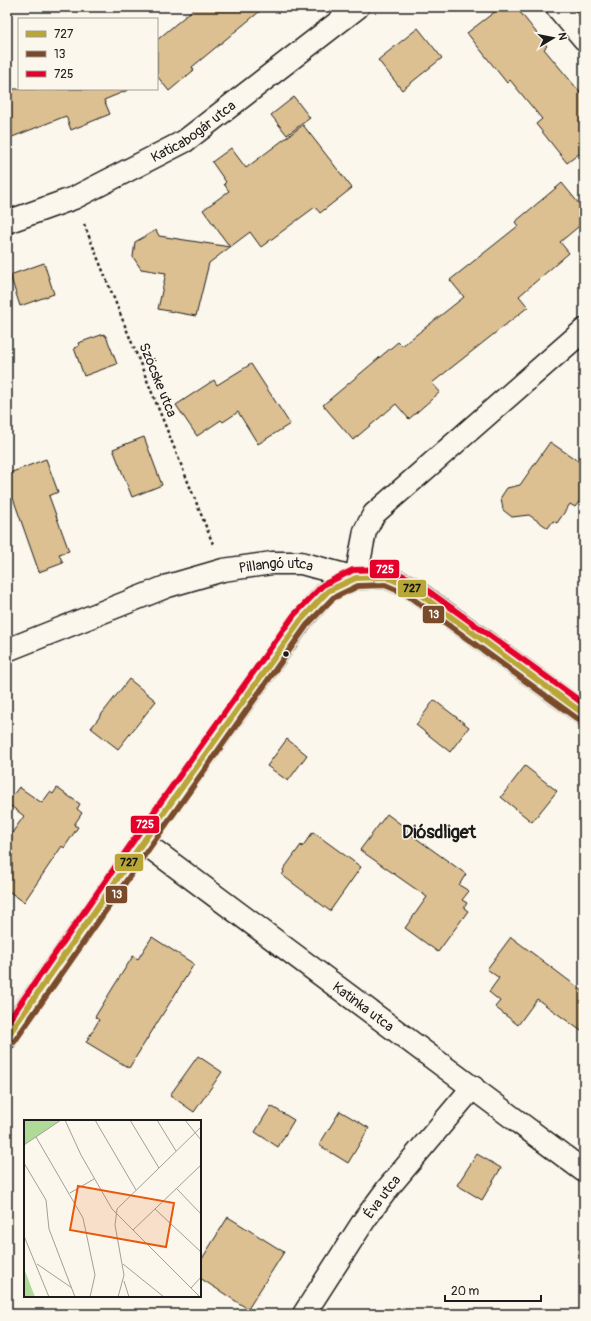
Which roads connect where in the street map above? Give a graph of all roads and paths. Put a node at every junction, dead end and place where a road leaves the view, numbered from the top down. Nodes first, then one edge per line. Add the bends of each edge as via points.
1 (358, 7) edge
2 (557, 7) edge
3 (584, 39) edge
4 (74, 198) junction
5 (7, 222) edge
6 (584, 330) edge
7 (223, 570) junction
8 (356, 578) junction
9 (7, 650) edge
10 (584, 714) edge
11 (143, 842) junction
12 (7, 1037) edge
13 (472, 1087) junction
14 (584, 1171) edge
15 (304, 1314) edge

1 - 4 street, Katicabogár utca via 185,141
2 - 3 street
4 - 5 street, Katicabogár utca
4 - 7 path, Szöcske utca
6 - 8 street via 374,514 365,531
7 - 8 street, Pillangó utca via 272,563 301,563
7 - 9 street, Pillangó utca via 168,586
8 - 10 street via 386,577 410,587
8 - 11 street via 328,591 301,620
11 - 12 street
11 - 13 street, Katinka utca
13 - 14 street, Katinka utca
13 - 15 street, Éva utca via 365,1219

